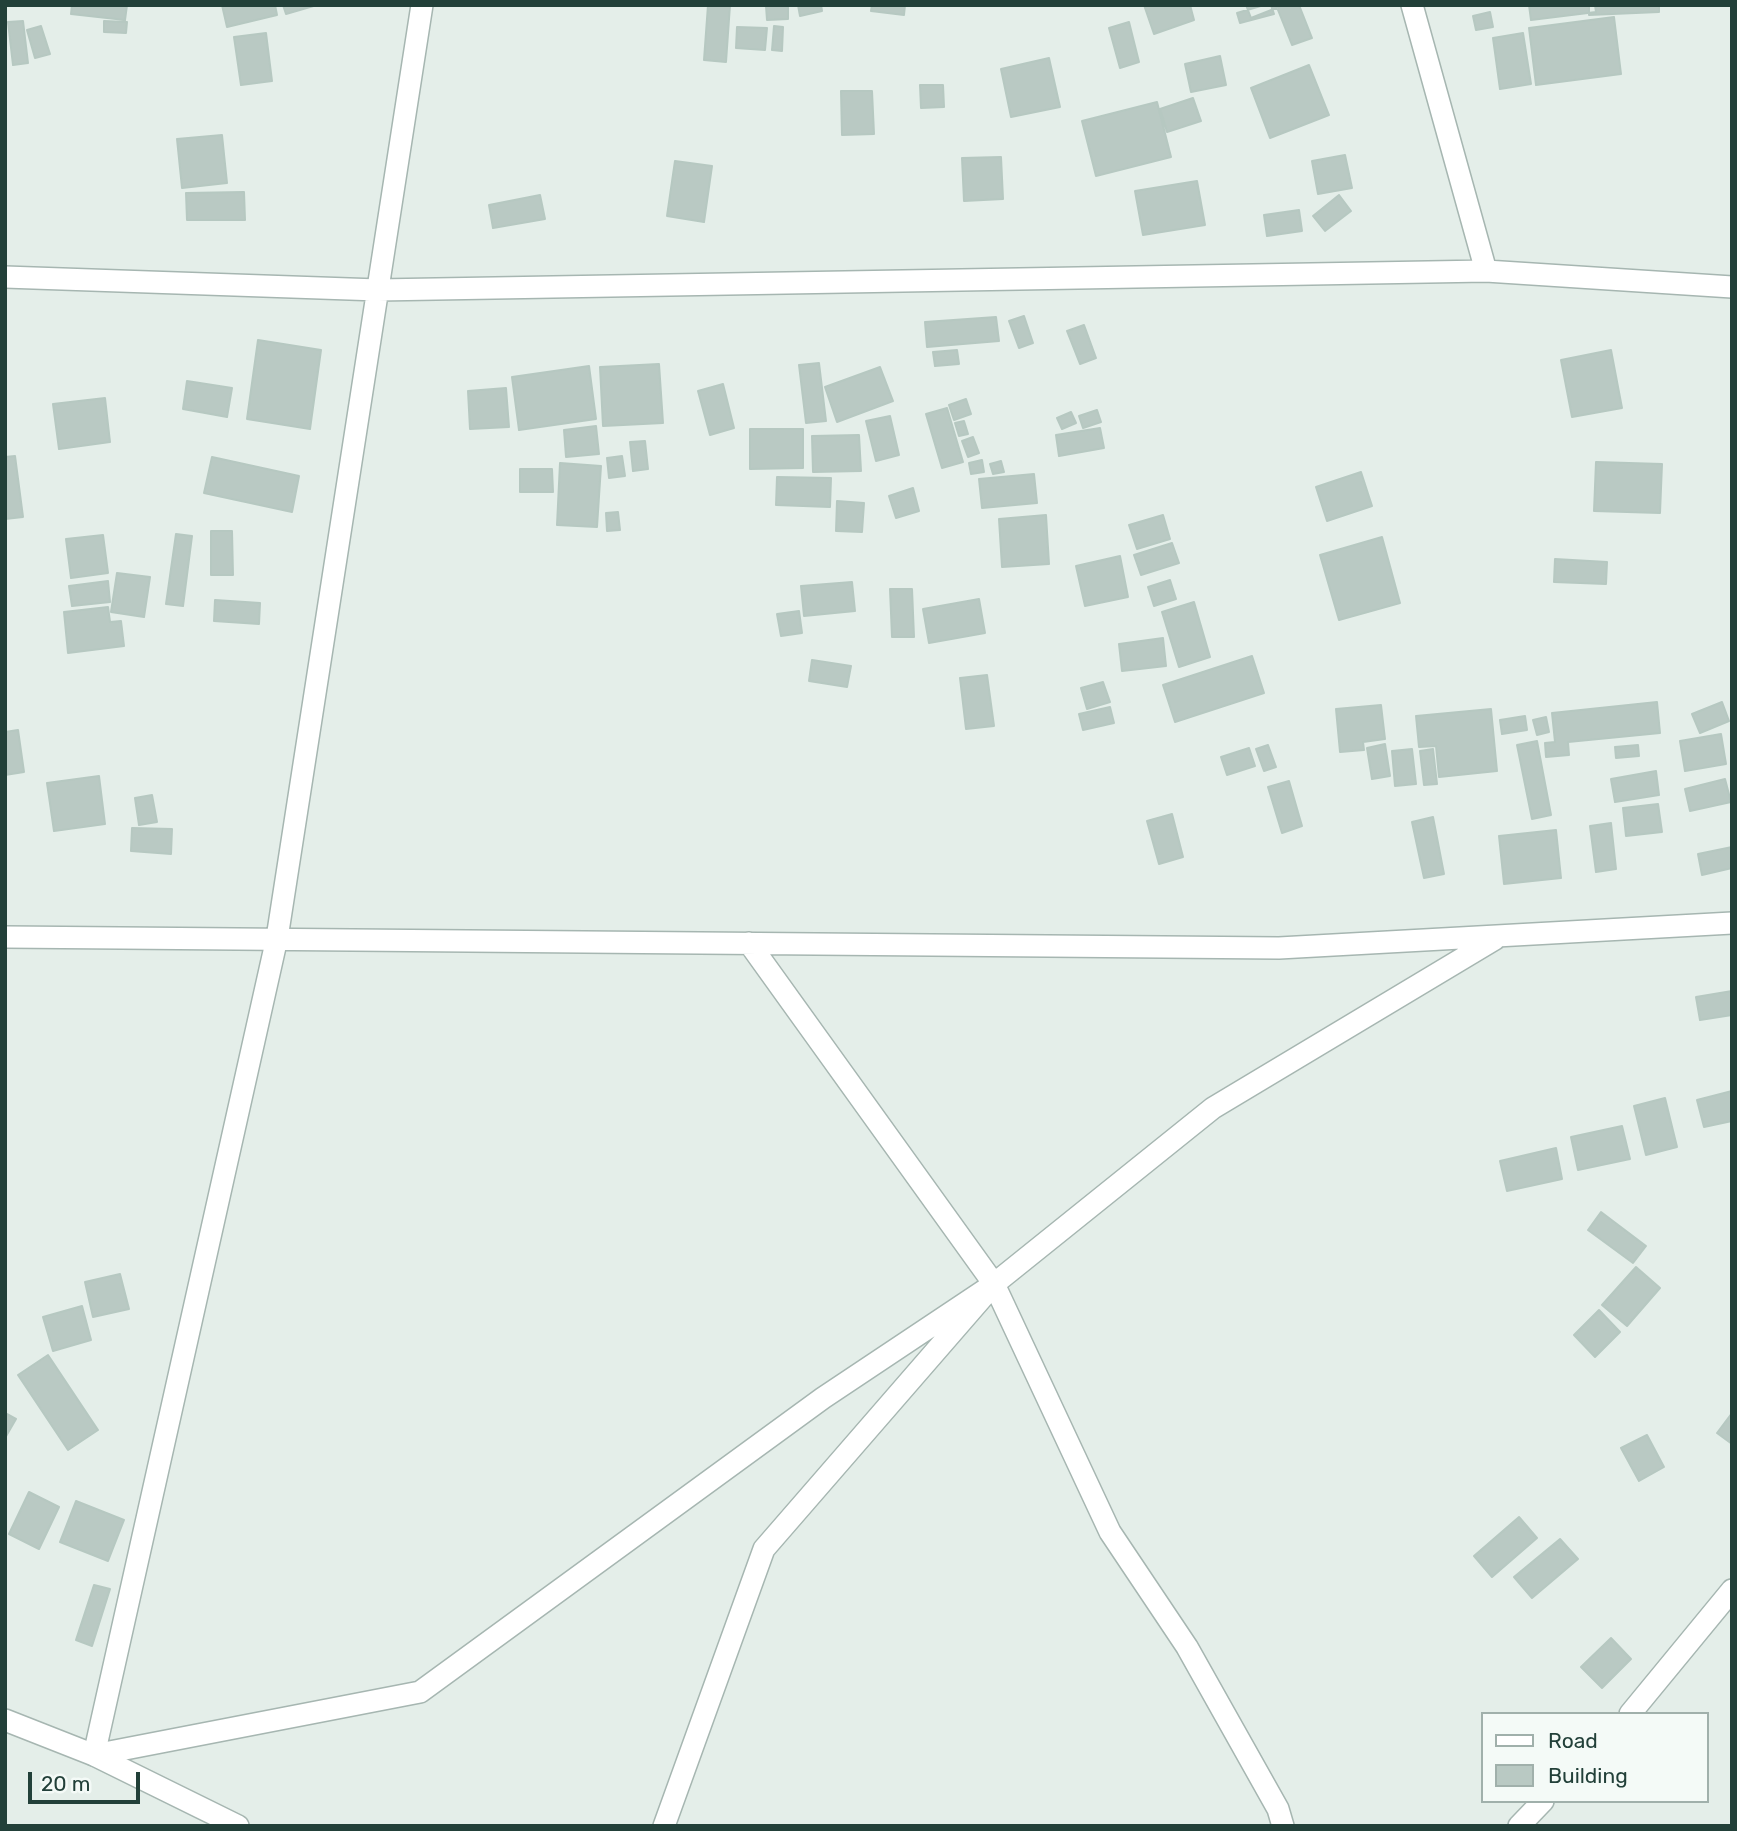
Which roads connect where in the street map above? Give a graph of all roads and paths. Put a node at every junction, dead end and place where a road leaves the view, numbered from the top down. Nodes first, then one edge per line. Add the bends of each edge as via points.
1 (422, 5) edge
2 (1412, 5) edge
3 (1486, 271) junction
4 (5, 277) edge
5 (1732, 287) edge
6 (378, 289) junction
7 (1732, 923) edge
8 (5, 937) edge
9 (1499, 937) junction
10 (276, 938) junction
11 (749, 943) junction
12 (995, 1284) junction
13 (1732, 1590) edge
14 (1632, 1712) edge
15 (5, 1720) edge
16 (94, 1755) junction
17 (1542, 1803) edge
18 (237, 1826) edge
19 (664, 1826) edge
20 (1283, 1826) edge
21 (1519, 1826) edge

1 - 6 street
2 - 3 street
3 - 5 street
3 - 6 street
4 - 6 street
6 - 10 street
7 - 9 street
8 - 10 street
9 - 11 street via 1279,948
9 - 12 street via 1213,1108
10 - 11 street
10 - 16 street
11 - 12 street
12 - 16 street via 823,1398 419,1692
12 - 19 street via 764,1549
12 - 20 street via 1110,1532 1187,1647
13 - 14 street
15 - 16 street
16 - 18 street
17 - 21 street

